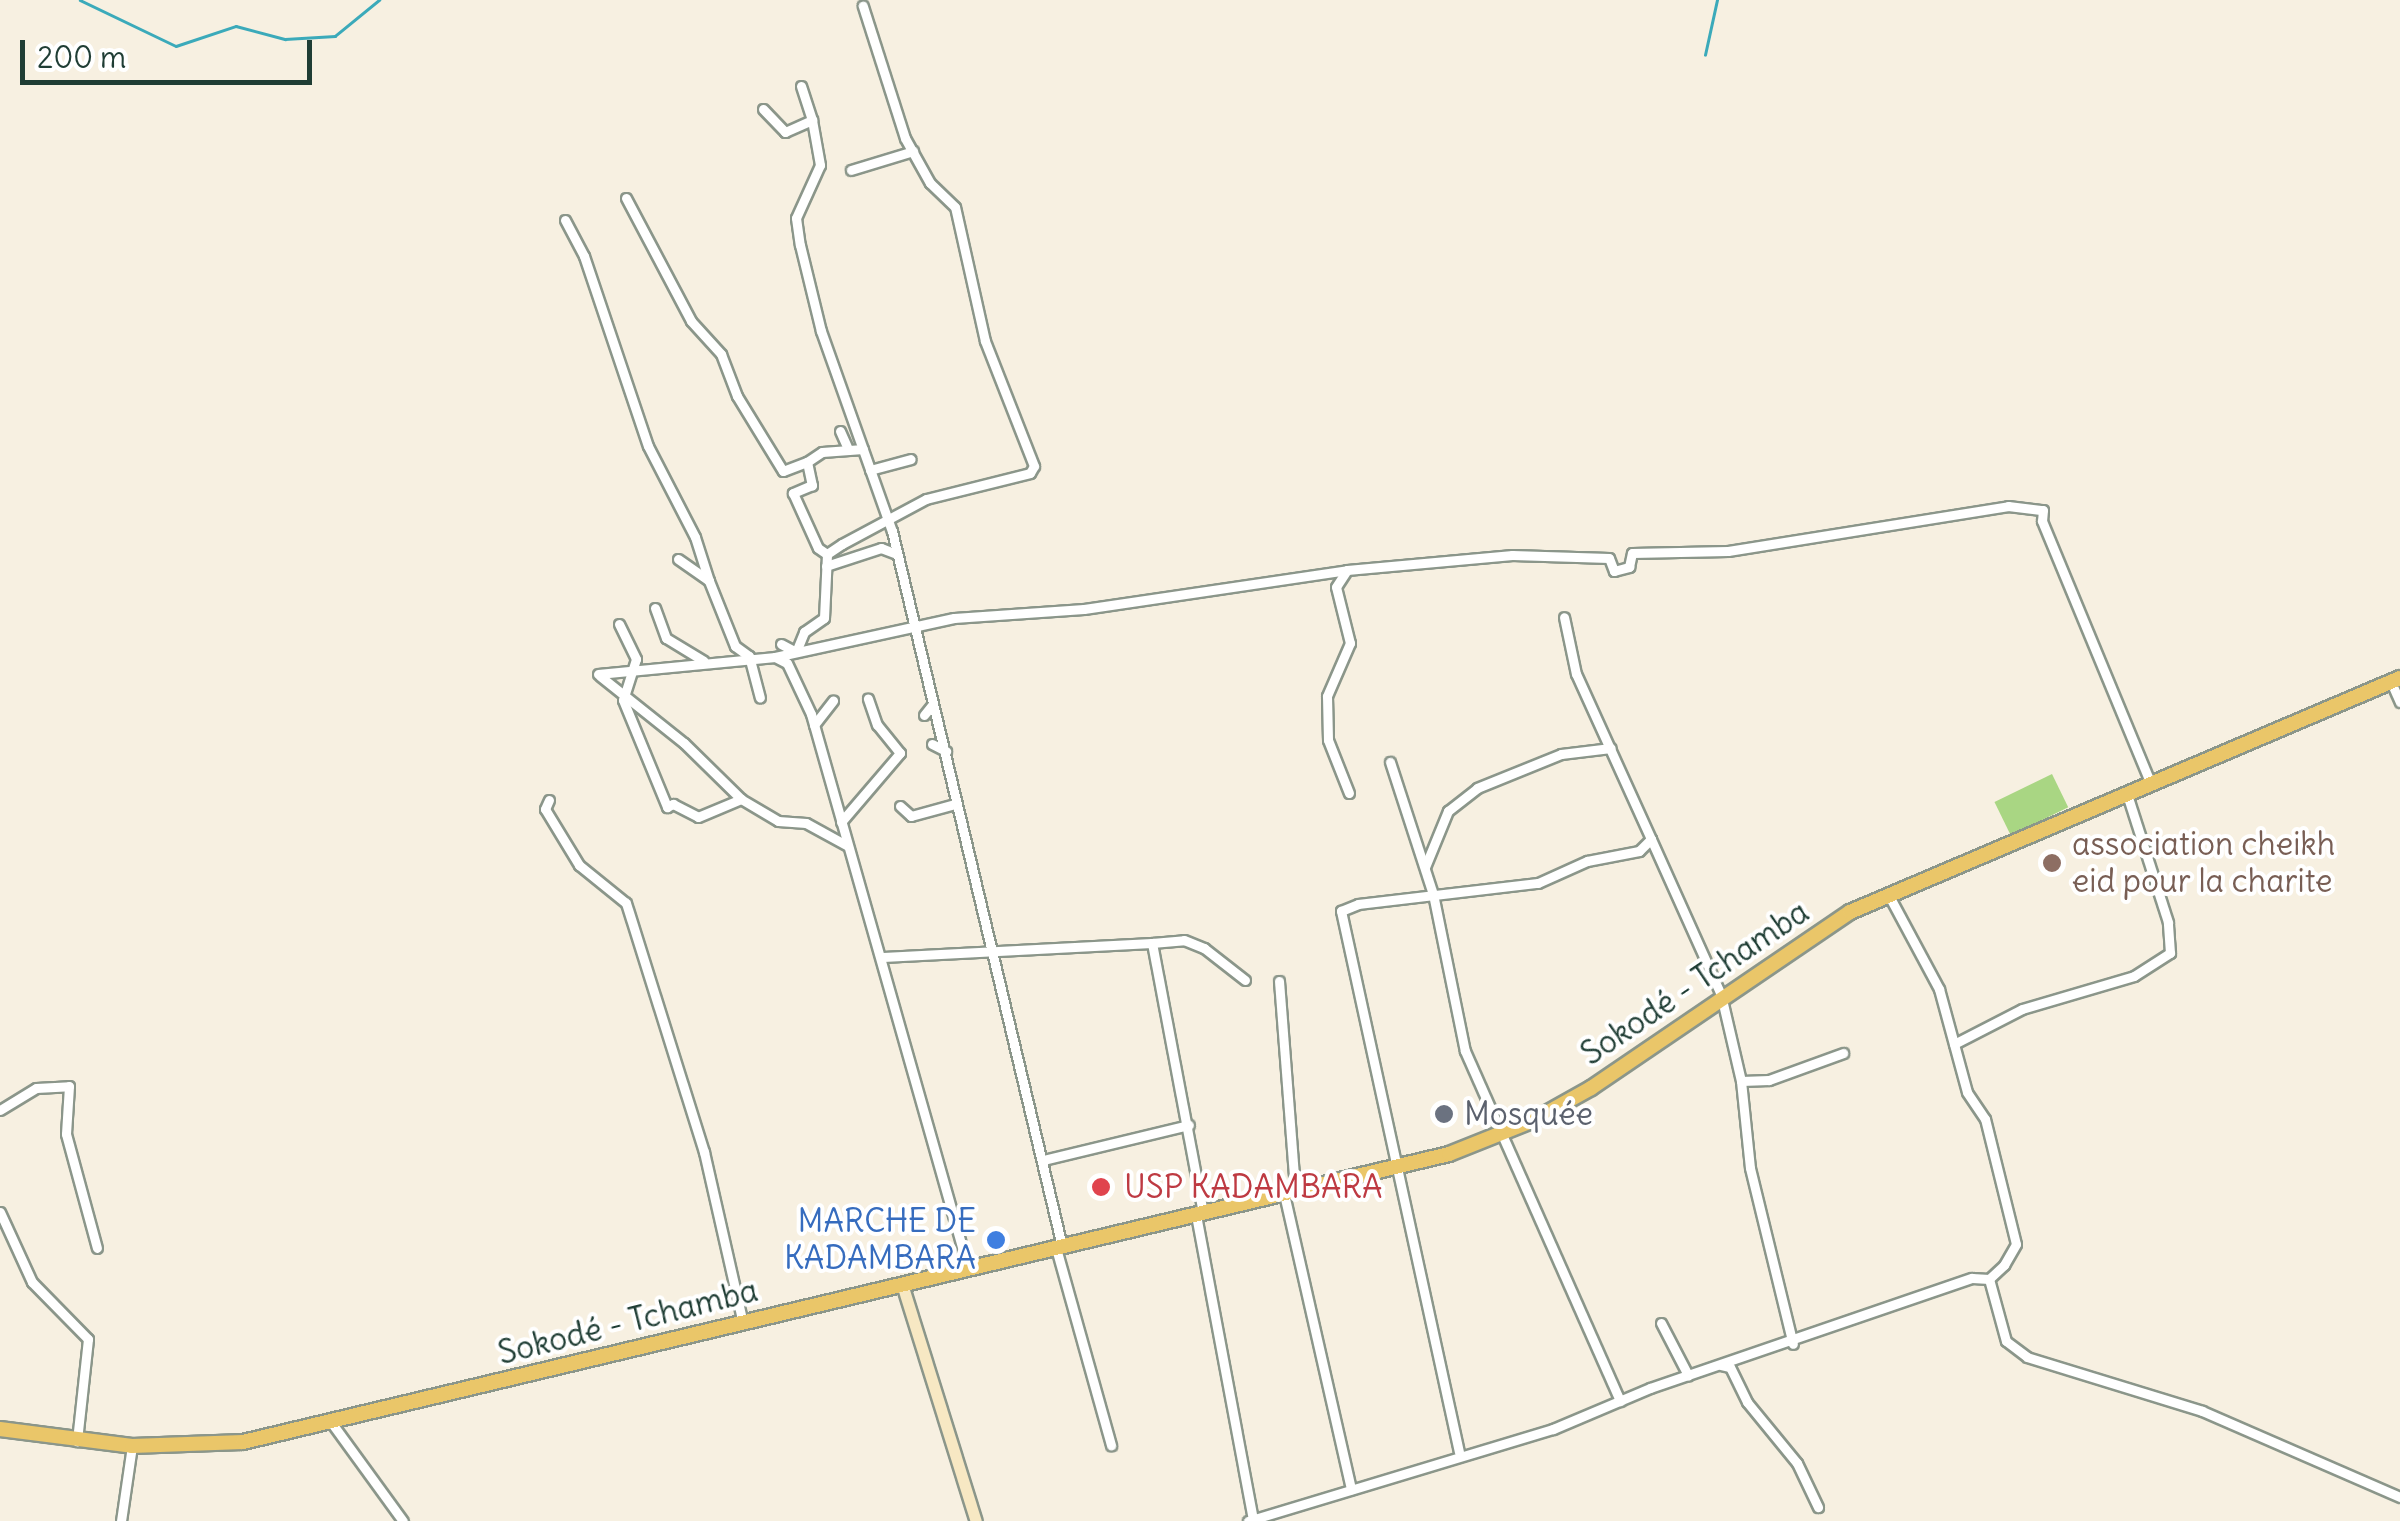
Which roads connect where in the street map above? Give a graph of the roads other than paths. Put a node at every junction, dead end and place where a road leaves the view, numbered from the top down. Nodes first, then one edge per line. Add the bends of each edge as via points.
1 (863, 6) dead end
2 (801, 86) dead end
3 (766, 107) dead end
4 (812, 120) junction
5 (914, 151) junction
6 (852, 170) dead end
7 (626, 198) dead end
8 (565, 220) dead end
9 (840, 431) dead end
10 (847, 447) junction
11 (863, 449) junction
12 (911, 460) dead end
13 (807, 462) junction
14 (870, 470) junction
15 (783, 471) junction
16 (793, 492) junction
17 (888, 519) junction
18 (827, 554) junction
19 (897, 554) junction
20 (678, 559) dead end
21 (826, 566) junction
22 (1346, 570) junction
23 (709, 581) junction
24 (655, 608) dead end
25 (1564, 617) dead end
26 (620, 624) dead end
27 (911, 625) junction
28 (781, 644) dead end
29 (796, 652) junction
30 (749, 656) junction
31 (775, 658) junction
32 (704, 661) junction
33 (631, 675) junction
34 (2395, 680) edge
35 (760, 698) dead end
36 (868, 698) dead end
37 (624, 700) junction
38 (833, 701) dead end
39 (2400, 702) edge
40 (933, 704) junction
41 (924, 716) dead end
42 (814, 726) junction
43 (932, 744) dead end
44 (1611, 748) junction
45 (946, 750) junction
46 (1390, 762) dead end
47 (2151, 784) junction
48 (1349, 793) dead end
49 (2126, 794) junction
50 (740, 799) junction
51 (549, 800) dead end
52 (955, 804) junction
53 (900, 806) dead end
54 (841, 822) junction
55 (1651, 840) junction
56 (847, 845) junction
57 (1426, 867) junction
58 (1888, 893) junction
59 (1433, 894) junction
60 (1152, 943) junction
61 (988, 950) junction
62 (883, 957) junction
63 (1245, 980) dead end
64 (1279, 980) dead end
65 (1721, 996) junction
66 (1954, 1044) junction
67 (1843, 1053) dead end
68 (1740, 1081) junction
69 (0, 1110) edge
70 (1189, 1125) junction
71 (1506, 1133) junction
72 (1042, 1160) junction
73 (1396, 1168) junction
74 (1289, 1193) junction
75 (0, 1212) edge
76 (1200, 1214) junction
77 (1059, 1247) junction
78 (97, 1248) dead end
79 (968, 1268) junction
80 (1989, 1279) junction
81 (902, 1284) junction
82 (742, 1323) junction
83 (1661, 1323) dead end
84 (1792, 1344) junction
85 (1720, 1365) junction
86 (1688, 1375) junction
87 (1620, 1400) junction
88 (331, 1422) junction
89 (0, 1429) edge
90 (76, 1441) junction
91 (1112, 1445) dead end
92 (132, 1446) junction
93 (1459, 1452) junction
94 (1351, 1489) junction
95 (2400, 1498) edge
96 (1818, 1507) dead end
97 (1252, 1520) edge
98 (121, 1521) edge
99 (404, 1521) edge
100 (976, 1521) edge

1 - 5 street
2 - 4 street
3 - 4 street via 784,132
4 - 11 street via 820,165 796,218 800,244 821,331
5 - 6 street
5 - 17 street via 954,207 985,341 1034,466 1030,473 926,499
7 - 15 street via 692,321 722,354 737,396
8 - 23 street via 584,256 648,446 695,536
9 - 10 street
10 - 11 street
10 - 13 street
11 - 14 street
12 - 14 street
13 - 15 street
13 - 16 street via 812,485
14 - 17 street
15 - 16 street
16 - 18 street via 818,548
17 - 18 street
17 - 19 street
18 - 21 street
19 - 21 street via 880,548
19 - 27 street
20 - 23 street
21 - 29 street via 829,607 804,632
22 - 27 street via 1084,609
22 - 47 street via 1512,555 1609,558 1614,571 1629,567 1632,553 1728,551 1787,538 1831,538 1914,516 2008,506 2043,510
22 - 48 street via 1336,587 1350,643 1327,696 1328,740
23 - 30 street via 735,646
24 - 32 street via 666,638
25 - 44 street via 1576,674
26 - 33 street via 636,659
27 - 29 street
27 - 40 street
28 - 29 street
29 - 31 street
30 - 31 street
30 - 32 street
30 - 35 street
31 - 42 street via 792,671
32 - 33 street
33 - 37 street
33 - 37 street via 598,674
34 - 39 street
34 - 47 main road, Sokodé - Tchamba
36 - 54 street via 884,736 900,752
37 - 50 street via 684,743
37 - 50 street via 667,808 673,804 698,817
38 - 42 street
40 - 41 street
40 - 45 street
42 - 54 street
43 - 45 street
44 - 55 street
44 - 57 street via 1561,754 1477,788 1448,812
45 - 52 street
46 - 57 street
47 - 49 main road, Sokodé - Tchamba
49 - 58 main road, Sokodé - Tchamba
49 - 66 street via 2168,922 2170,953 2134,976 2022,1009
50 - 56 street via 778,821 806,823
51 - 82 street via 545,808 579,864 626,903 704,1152
52 - 53 street via 911,816
52 - 61 street
54 - 56 street
55 - 59 street via 1639,852 1587,860 1538,883
55 - 65 street
56 - 62 street
57 - 59 street
58 - 65 main road, Sokodé - Tchamba via 1805,937
58 - 66 street via 1939,989
59 - 71 street via 1465,1051
59 - 73 street via 1341,912
60 - 61 street
60 - 63 street via 1184,940
60 - 70 street
61 - 62 street
61 - 72 street via 1024,1064
62 - 79 street
64 - 74 street
65 - 68 street
65 - 71 main road, Sokodé - Tchamba via 1590,1088
66 - 80 street via 1967,1092 1984,1119 2016,1244
67 - 68 street via 1769,1080
68 - 84 street via 1750,1168
69 - 78 street via 36,1088 69,1086 66,1134
70 - 72 street
70 - 76 street
71 - 73 main road, Sokodé - Tchamba
71 - 87 street
72 - 77 street
73 - 74 main road, Sokodé - Tchamba
73 - 93 street
74 - 76 main road, Sokodé - Tchamba
74 - 94 street
75 - 90 street via 32,1282 88,1338
76 - 77 main road, Sokodé - Tchamba
76 - 97 street
77 - 79 main road, Sokodé - Tchamba
77 - 91 street
79 - 81 main road, Sokodé - Tchamba
80 - 84 street via 1972,1278
80 - 95 street via 2006,1340 2027,1358 2202,1411
81 - 82 main road, Sokodé - Tchamba
81 - 100 main road
82 - 88 main road, Sokodé - Tchamba
83 - 86 street
84 - 85 street
85 - 86 street
85 - 96 street via 1730,1367 1747,1402 1797,1462
86 - 87 street
87 - 93 street via 1554,1428
88 - 92 main road, Sokodé - Tchamba via 222,1445
88 - 99 street
89 - 90 main road, Sokodé - Tchamba
90 - 92 main road, Sokodé - Tchamba
92 - 98 street
93 - 94 street
94 - 97 street

